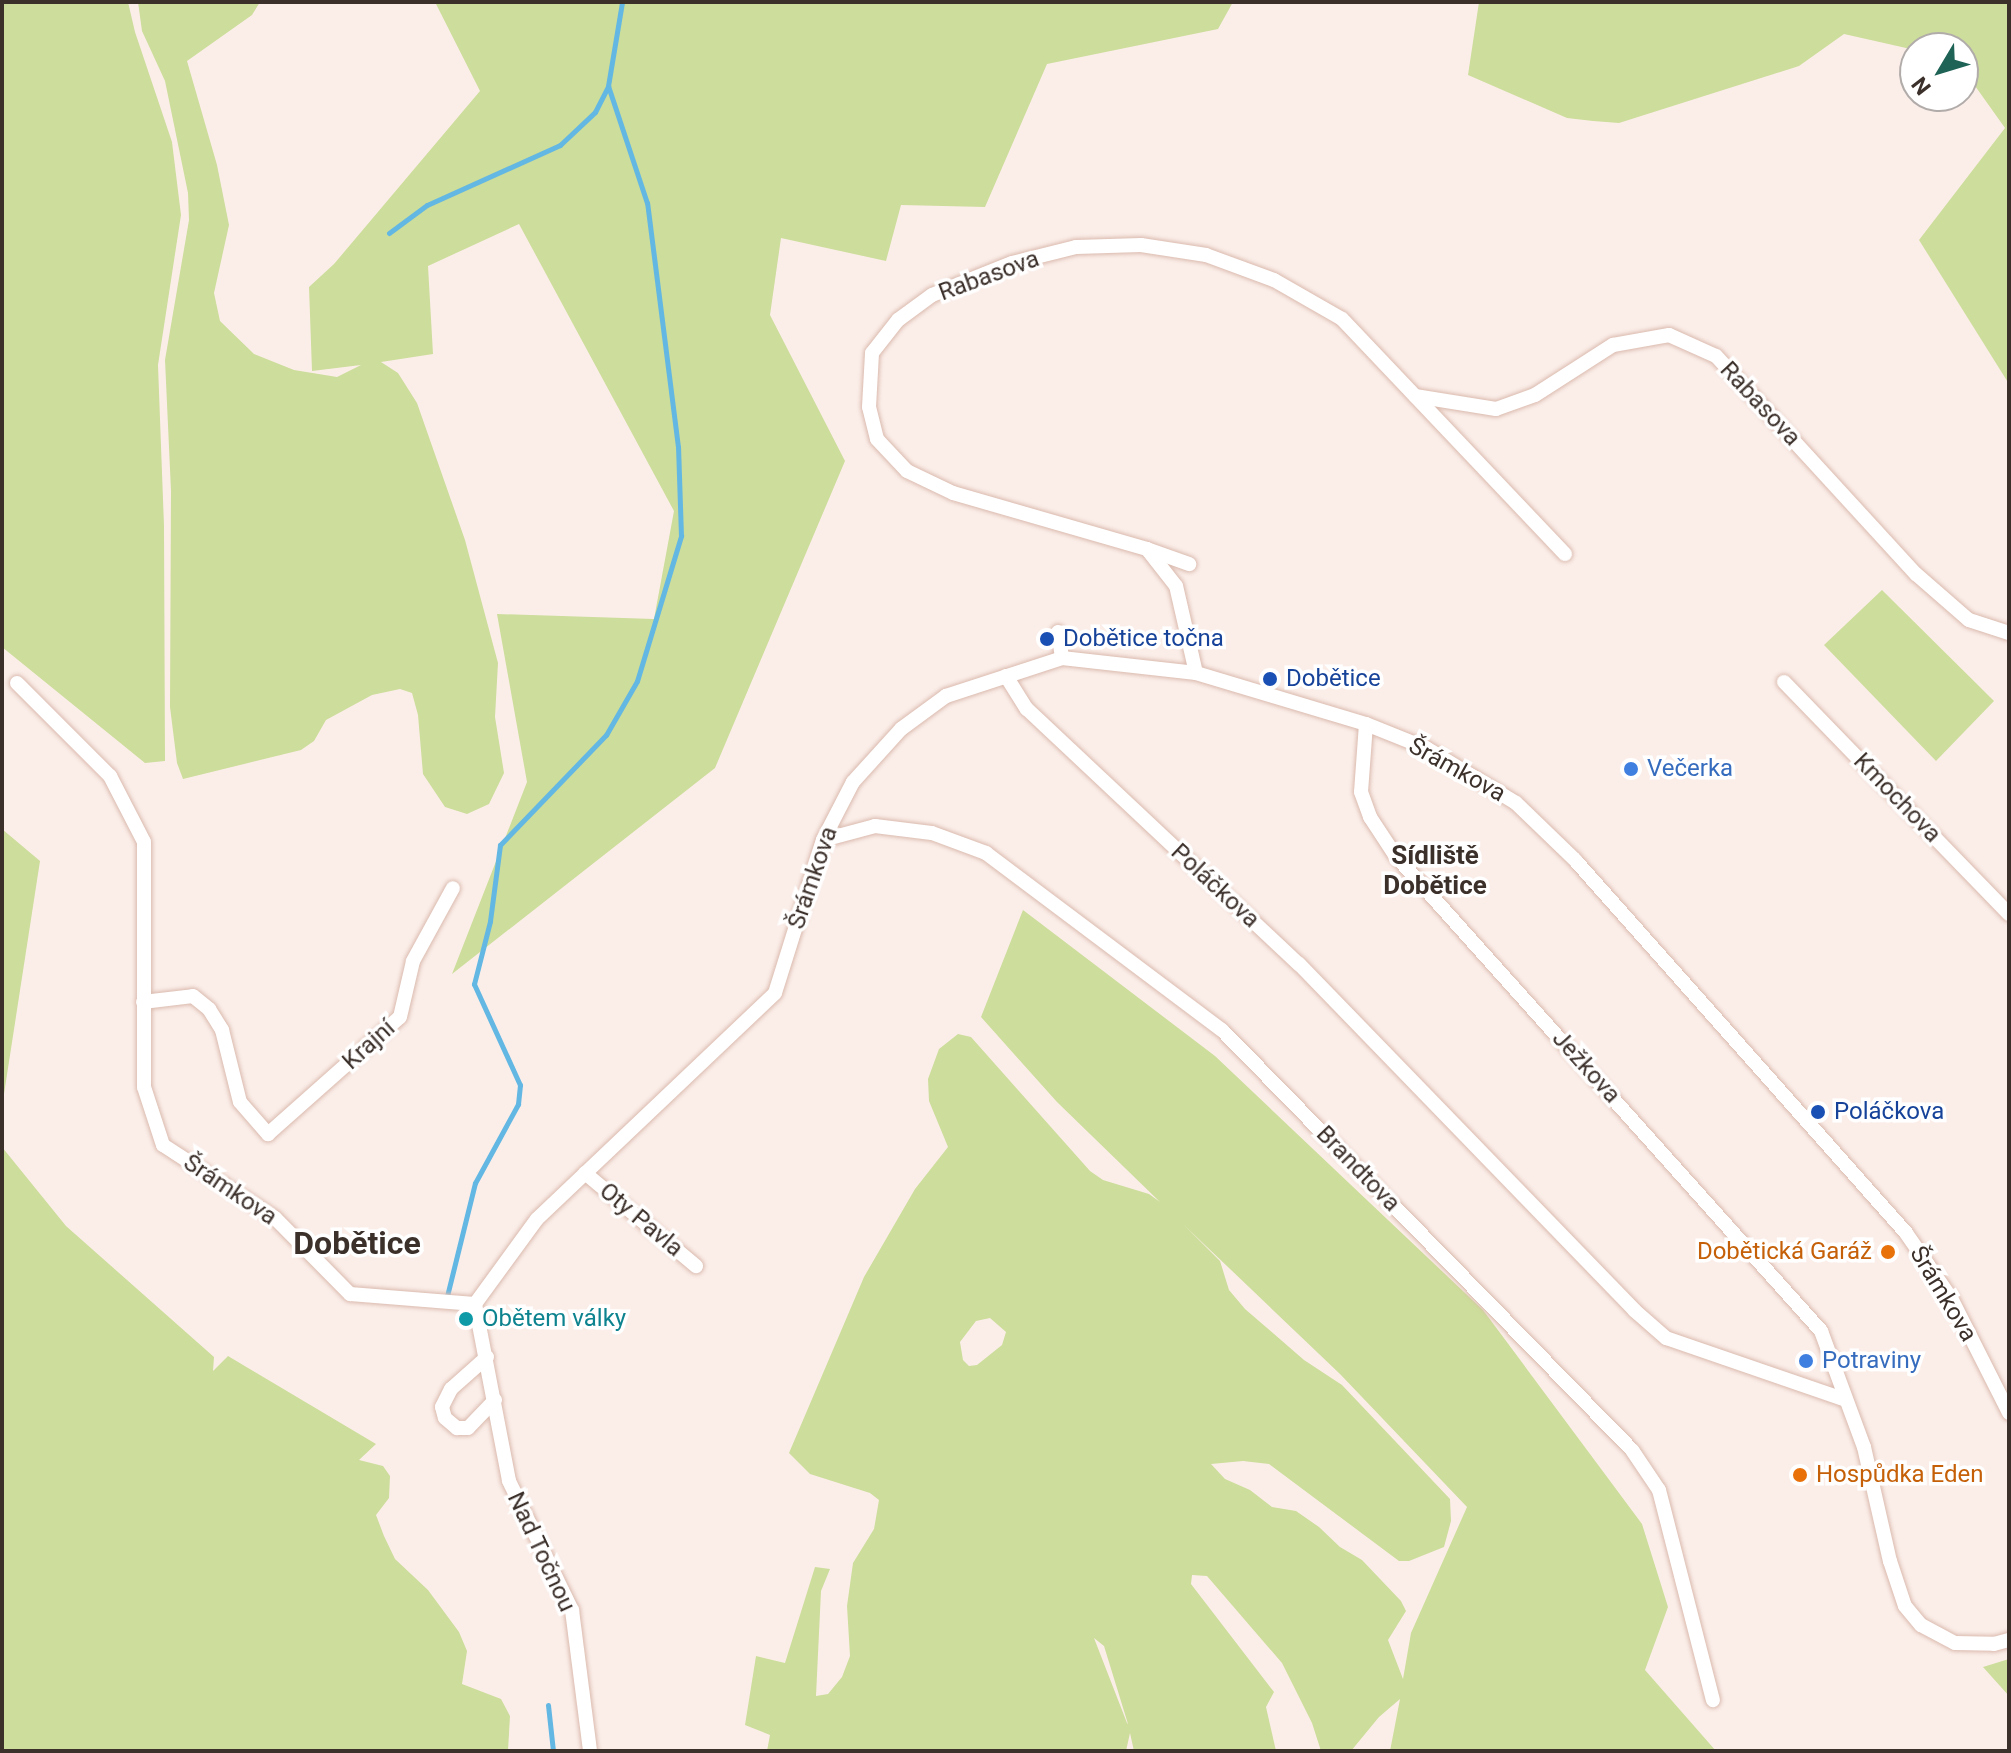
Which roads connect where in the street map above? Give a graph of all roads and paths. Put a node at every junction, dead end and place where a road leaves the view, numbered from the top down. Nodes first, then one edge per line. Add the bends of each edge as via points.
1 (1414, 395) junction
2 (1147, 549) junction
3 (1565, 554) dead end
4 (1189, 564) dead end
5 (1058, 632) dead end
6 (2009, 633) edge
7 (1062, 658) junction
8 (1196, 673) junction
9 (1006, 676) junction
10 (1784, 682) dead end
11 (17, 683) dead end
12 (1366, 724) junction
13 (823, 840) junction
14 (453, 888) dead end
15 (2009, 914) edge
16 (143, 1002) junction
17 (585, 1173) junction
18 (696, 1266) dead end
19 (475, 1304) junction
20 (487, 1357) junction
21 (1843, 1399) junction
22 (495, 1400) junction
23 (2009, 1413) edge
24 (2009, 1640) edge
25 (1713, 1700) dead end
26 (590, 1751) edge

1 - 2 street, Rabasova via 1342,319 1274,280 1206,255 1141,245 1076,247 1012,263 932,295 898,320 872,353 869,407 877,439 907,471 953,493
1 - 3 street, Rabasova
1 - 6 street, Rabasova via 1496,409 1535,395 1613,345 1669,335 1716,356 1916,574 1969,620
2 - 4 street, Rabasova
2 - 8 street via 1176,586
5 - 7 street
7 - 8 street, Šrámkova
7 - 9 street, Šrámkova
8 - 12 street, Šrámkova
9 - 13 street, Šrámkova via 946,696 901,729 853,782
9 - 21 street, Poláčkova via 1027,709 1299,964 1666,1338
10 - 15 street, Kmochova
11 - 16 street, Šrámkova via 110,776 144,842
12 - 21 street, Ježkova via 1361,792 1395,855 1821,1331
12 - 23 street, Šrámkova via 1474,775 1516,803 1575,860 1906,1233 1951,1298
13 - 17 street, Šrámkova via 775,993
13 - 25 street, Brandtova via 875,826 932,833 986,853 1222,1030 1632,1450 1659,1490
14 - 16 street, Krajní via 413,961 400,1017 268,1134 240,1102 222,1030 209,1009 193,996
16 - 19 street, Šrámkova via 144,1087 163,1145 275,1218 350,1294
17 - 18 street, Oty Pavla
17 - 19 street, Šrámkova via 537,1219
19 - 20 street, Nad Točnou
20 - 22 street, Nad Točnou
20 - 22 street via 451,1389 442,1407 457,1428 468,1428
21 - 24 street via 1864,1447 1905,1606 1921,1625 1955,1643
22 - 26 street, Nad Točnou via 509,1481 572,1610

